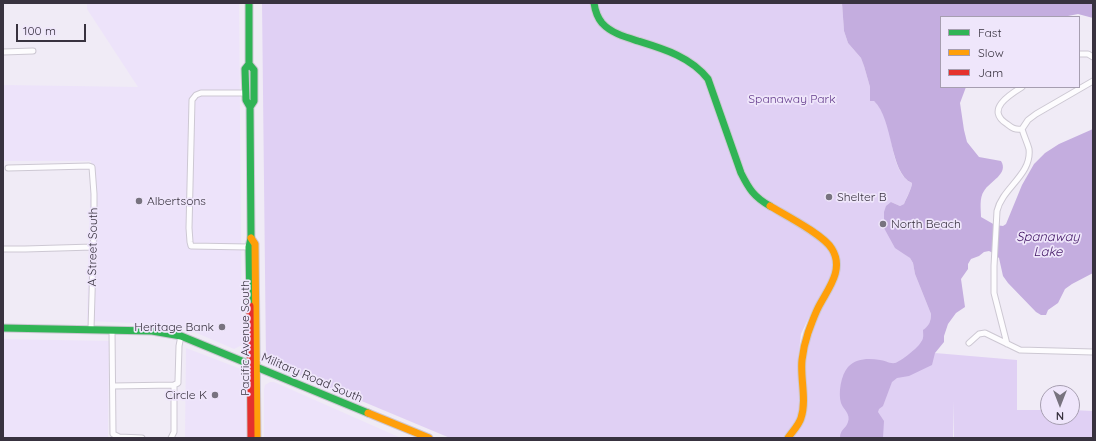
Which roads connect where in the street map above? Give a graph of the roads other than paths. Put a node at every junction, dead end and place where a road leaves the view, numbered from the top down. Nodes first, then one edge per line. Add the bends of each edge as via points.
1 (249, 3) edge
2 (594, 3) edge
3 (3, 52) edge
4 (33, 52) dead end
5 (1080, 54) edge
6 (1093, 57) edge
7 (249, 64) junction
8 (1093, 81) edge
9 (1020, 88) edge
10 (246, 93) junction
11 (250, 107) junction
12 (1022, 129) junction
13 (8, 168) dead end
14 (252, 238) junction
15 (93, 247) junction
16 (249, 247) junction
17 (3, 249) edge
18 (3, 328) edge
19 (91, 329) junction
20 (112, 330) junction
21 (181, 336) junction
22 (969, 342) dead end
23 (1007, 344) junction
24 (1093, 352) edge
25 (253, 365) junction
26 (174, 385) junction
27 (113, 386) junction
28 (172, 437) edge
29 (142, 438) edge
30 (250, 438) edge
31 (257, 438) edge
32 (429, 438) edge
33 (788, 438) edge

1 - 7 main road, Pacific Avenue South
2 - 33 main road via 599,20 612,31 680,57 700,68 708,79 748,187 759,199 823,239 832,248 836,263 835,275 818,308 805,342 802,360 803,411 800,421
3 - 4 street
5 - 6 street
7 - 10 main road, Pacific Avenue South via 245,69
7 - 11 main road, Pacific Avenue South via 254,70 254,101
8 - 12 street via 1036,114
9 - 12 street via 999,106 998,116 1013,129
10 - 11 main road, Pacific Avenue South
10 - 16 street via 202,93 194,96 192,100 189,228 191,246
11 - 14 main road, Pacific Avenue South
12 - 23 street via 1028,148 1027,165 999,204 996,221 994,293
13 - 15 street, A Street South via 90,166 93,170 94,194
14 - 16 main road, Pacific Avenue South
14 - 25 main road, Pacific Avenue South via 256,244
15 - 17 street
15 - 19 street, A Street South
16 - 25 main road, Pacific Avenue South
18 - 19 main road, Military Road South
19 - 20 main road, Military Road South
20 - 21 main road, Military Road South via 152,331
20 - 27 street
21 - 25 main road, Military Road South
21 - 26 street via 178,383
22 - 23 street via 979,334 985,333
23 - 24 street via 1015,349 1028,351
25 - 30 main road, Pacific Avenue South
25 - 31 main road, Pacific Avenue South
25 - 32 main road, Military Road South
26 - 27 street
26 - 28 street
27 - 29 street via 112,432 119,437

